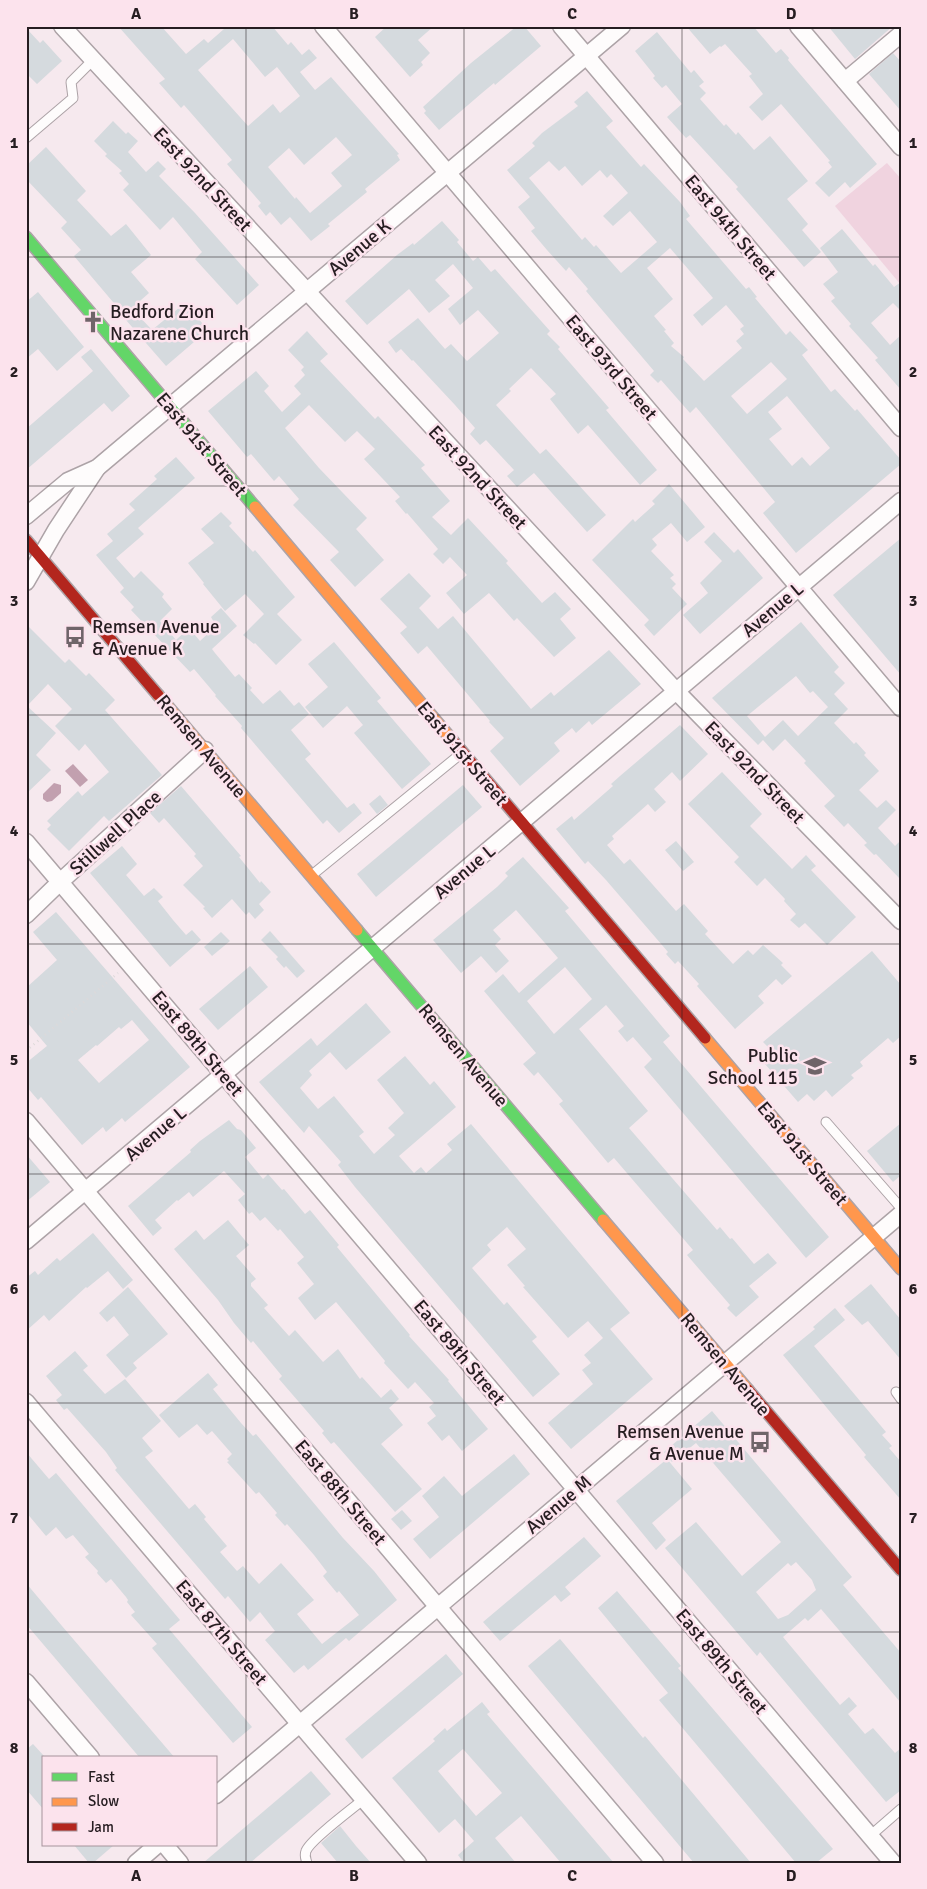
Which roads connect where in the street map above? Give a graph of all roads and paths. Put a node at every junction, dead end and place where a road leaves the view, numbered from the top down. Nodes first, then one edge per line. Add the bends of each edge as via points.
1 (62, 26) edge
2 (323, 26) edge
3 (560, 26) edge
4 (622, 26) edge
5 (798, 26) edge
6 (901, 34) edge
7 (586, 56) junction
8 (93, 60) junction
9 (845, 81) junction
10 (26, 138) edge
11 (901, 147) edge
12 (448, 173) junction
13 (26, 237) edge
14 (307, 291) junction
15 (170, 407) junction
16 (901, 428) edge
17 (97, 468) junction
18 (901, 501) edge
19 (26, 516) edge
20 (26, 540) edge
21 (41, 558) junction
22 (26, 582) edge
23 (798, 587) junction
24 (676, 691) junction
25 (901, 708) edge
26 (205, 750) junction
27 (463, 752) junction
28 (522, 822) junction
29 (26, 842) edge
30 (312, 876) junction
31 (60, 882) junction
32 (26, 915) edge
33 (901, 921) edge
34 (373, 948) junction
35 (130, 963) junction
36 (26, 1051) edge
37 (224, 1074) junction
38 (26, 1121) edge
39 (826, 1122) dead end
40 (86, 1192) junction
41 (901, 1208) edge
42 (901, 1214) edge
43 (874, 1237) junction
44 (26, 1241) edge
45 (901, 1268) edge
46 (725, 1363) junction
47 (26, 1402) edge
48 (576, 1489) junction
49 (901, 1570) edge
50 (438, 1606) junction
51 (26, 1682) edge
52 (300, 1724) junction
53 (89, 1756) edge
54 (218, 1793) edge
55 (364, 1800) junction
56 (901, 1809) edge
57 (870, 1836) junction
58 (156, 1846) edge
59 (166, 1846) edge
60 (136, 1863) edge
61 (180, 1863) edge
62 (307, 1863) edge
63 (418, 1863) edge
64 (655, 1863) edge
65 (893, 1863) edge

1 - 8 street, East 92nd Street
2 - 12 street, East 93rd Street
3 - 7 street, East 94th Street
4 - 7 street, Avenue K
5 - 9 street
6 - 9 street
7 - 12 street, Avenue K
7 - 16 street, East 94th Street
8 - 10 lane via 71,82 73,98
8 - 14 street, East 92nd Street
9 - 11 street
12 - 14 street, Avenue K
12 - 23 street, East 93rd Street
13 - 15 street, East 91st Street
14 - 15 street, Avenue K
14 - 24 street, East 92nd Street
15 - 17 street, Avenue K
15 - 27 street, East 91st Street
17 - 19 street, Avenue K via 68,481
17 - 21 street, Avenue K
18 - 23 street, Avenue L
20 - 21 street, Remsen Avenue
21 - 22 street, Avenue K
21 - 26 street, Remsen Avenue
23 - 24 street, Avenue L
23 - 25 street, East 93rd Street
24 - 28 street, Avenue L
24 - 33 street, East 92nd Street
26 - 30 street, Remsen Avenue
26 - 31 street, Stillwell Place
27 - 28 street, East 91st Street
27 - 30 lane
28 - 34 street, Avenue L
28 - 43 street, East 91st Street
29 - 31 street, East 89th Street
30 - 34 street, Remsen Avenue
31 - 32 street, Stillwell Place
31 - 35 street, East 89th Street
34 - 37 street, Avenue L
34 - 46 street, Remsen Avenue
35 - 36 path
35 - 37 street, East 89th Street
37 - 40 street, Avenue L
37 - 48 street, East 89th Street
38 - 40 street, East 88th Street
39 - 41 lane
40 - 44 street, Avenue L
40 - 50 street, East 88th Street
42 - 43 street, Avenue M
43 - 45 street, East 91st Street
43 - 46 street, Avenue M
46 - 48 street, Avenue M
46 - 49 street, Remsen Avenue
47 - 52 street, East 87th Street
48 - 50 street, Avenue M
48 - 57 street, East 89th Street
50 - 52 street, Avenue M
50 - 64 street, East 88th Street
51 - 53 street
52 - 54 street, Avenue M
52 - 55 street, East 87th Street
55 - 62 lane via 315,1840 306,1850
55 - 63 street, East 87th Street
56 - 57 lane
57 - 65 street, East 89th Street
58 - 60 street
59 - 61 street

